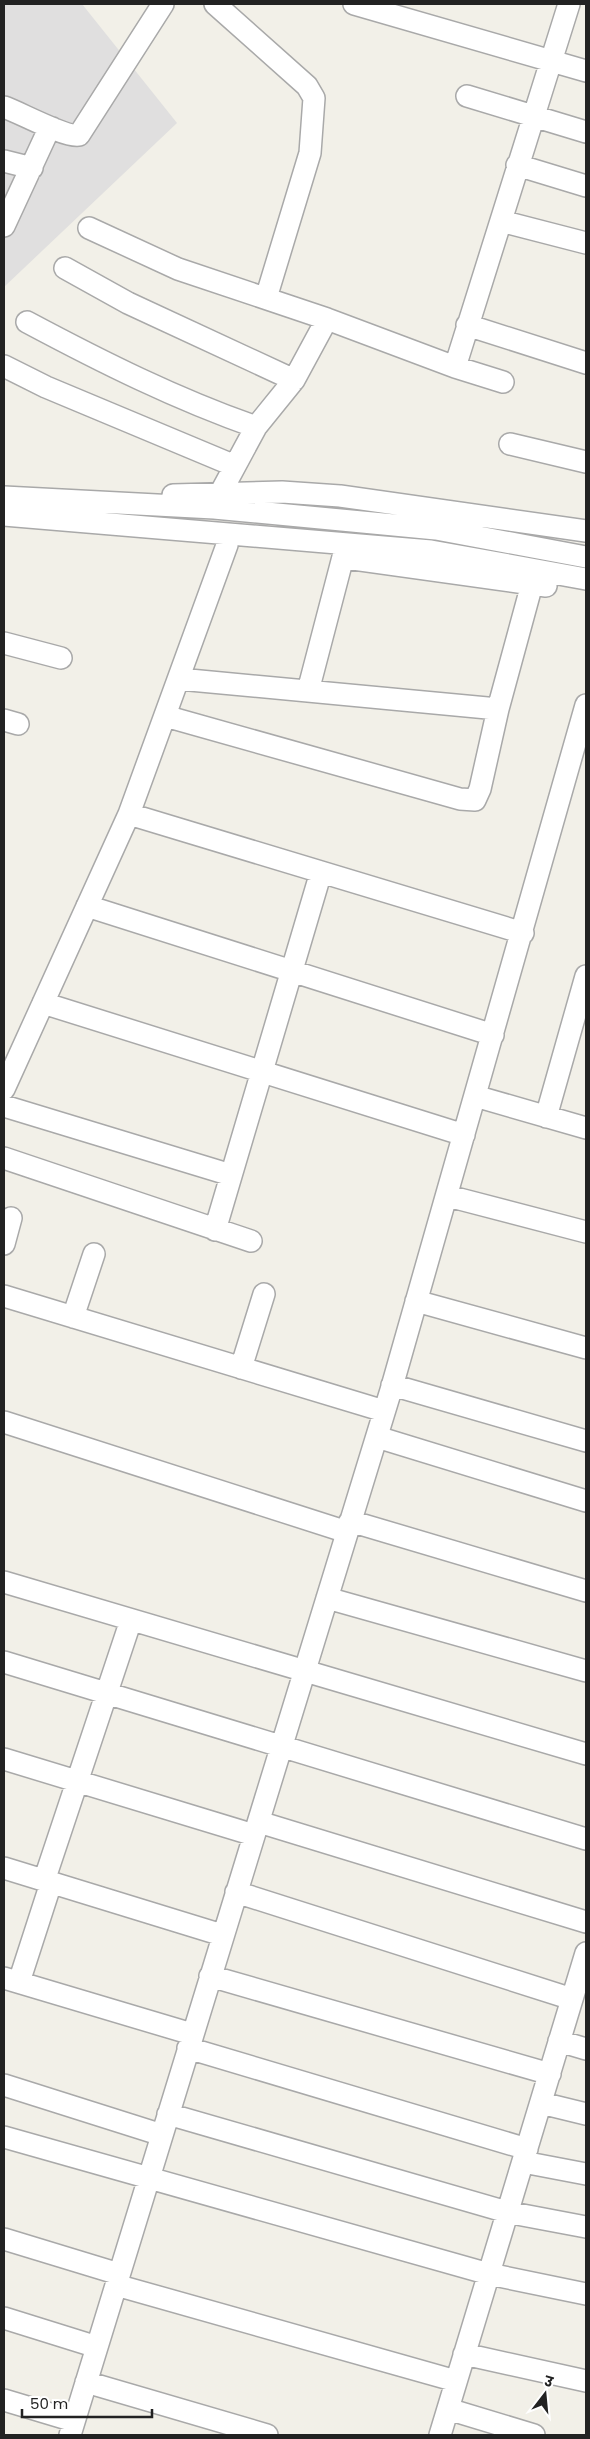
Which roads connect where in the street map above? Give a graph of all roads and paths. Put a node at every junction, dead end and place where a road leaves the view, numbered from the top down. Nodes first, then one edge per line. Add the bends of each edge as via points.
1 (163, 4) edge
2 (215, 4) edge
3 (354, 4) edge
4 (573, 6) edge
5 (551, 61) junction
6 (586, 70) edge
7 (468, 96) dead end
8 (4, 107) edge
9 (534, 115) junction
10 (52, 128) junction
11 (586, 132) edge
12 (4, 160) edge
13 (517, 165) junction
14 (32, 168) junction
15 (586, 186) edge
16 (501, 221) junction
17 (4, 226) edge
18 (89, 228) dead end
19 (586, 243) edge
20 (65, 268) dead end
21 (266, 298) junction
22 (327, 319) junction
23 (27, 322) dead end
24 (467, 325) junction
25 (586, 364) edge
26 (4, 366) edge
27 (454, 367) junction
28 (294, 380) junction
29 (503, 382) dead end
30 (256, 427) junction
31 (510, 444) dead end
32 (586, 462) edge
33 (235, 466) junction
34 (221, 492) junction
35 (4, 497) edge
36 (134, 504) junction
37 (4, 515) edge
38 (79, 521) junction
39 (586, 531) edge
40 (227, 545) junction
41 (343, 557) junction
42 (586, 557) edge
43 (586, 579) edge
44 (532, 584) junction
45 (586, 592) edge
46 (4, 643) edge
47 (61, 658) dead end
48 (179, 679) junction
49 (308, 691) junction
50 (586, 705) edge
51 (498, 709) junction
52 (165, 716) junction
53 (129, 814) junction
54 (321, 872) junction
55 (87, 906) junction
56 (523, 933) junction
57 (290, 970) junction
58 (586, 976) edge
59 (43, 1003) junction
60 (493, 1035) junction
61 (261, 1071) junction
62 (4, 1089) edge
63 (476, 1096) junction
64 (4, 1106) edge
65 (546, 1117) junction
66 (586, 1128) edge
67 (464, 1135) junction
68 (4, 1158) edge
69 (231, 1174) junction
70 (448, 1196) junction
71 (11, 1218) dead end
72 (215, 1230) junction
73 (586, 1232) edge
74 (251, 1241) dead end
75 (4, 1244) edge
76 (94, 1254) dead end
77 (264, 1294) dead end
78 (4, 1296) edge
79 (416, 1302) junction
80 (73, 1317) junction
81 (586, 1348) edge
82 (242, 1368) junction
83 (392, 1385) junction
84 (384, 1411) junction
85 (4, 1422) edge
86 (376, 1437) junction
87 (586, 1441) edge
88 (586, 1501) edge
89 (349, 1526) junction
90 (4, 1582) edge
91 (586, 1591) edge
92 (327, 1598) junction
93 (131, 1620) junction
94 (4, 1662) edge
95 (304, 1671) junction
96 (586, 1671) edge
97 (108, 1694) junction
98 (280, 1747) junction
99 (586, 1754) edge
100 (4, 1759) edge
101 (78, 1782) junction
102 (257, 1828) junction
103 (586, 1839) edge
104 (4, 1868) edge
105 (48, 1882) junction
106 (236, 1892) junction
107 (586, 1922) edge
108 (222, 1935) junction
109 (586, 1953) edge
110 (210, 1976) junction
111 (11, 1980) edge
112 (572, 1999) junction
113 (190, 2041) junction
114 (559, 2041) junction
115 (586, 2049) edge
116 (550, 2074) junction
117 (4, 2085) edge
118 (541, 2103) junction
119 (168, 2114) junction
120 (586, 2114) edge
121 (162, 2135) junction
122 (4, 2137) edge
123 (525, 2155) junction
124 (586, 2174) edge
125 (149, 2179) junction
126 (508, 2212) junction
127 (586, 2227) edge
128 (4, 2239) edge
129 (489, 2274) junction
130 (117, 2279) junction
131 (586, 2294) edge
132 (4, 2318) edge
133 (97, 2346) junction
134 (464, 2354) junction
135 (456, 2381) junction
136 (586, 2381) edge
137 (86, 2382) junction
138 (4, 2400) edge
139 (448, 2409) junction
140 (72, 2428) edge
141 (267, 2435) edge
142 (440, 2435) edge
143 (534, 2435) edge

1 - 10 street via 80,135
2 - 21 street via 307,86 314,98 310,153
3 - 5 street
4 - 5 street
5 - 6 street
5 - 9 street
7 - 9 street
8 - 10 street
9 - 11 street
9 - 13 street
10 - 14 street
12 - 14 street
13 - 15 street
13 - 16 street
14 - 17 street
16 - 19 street
16 - 24 street
18 - 21 street via 178,269
20 - 28 street via 128,303
21 - 22 street
22 - 27 street
22 - 28 street
23 - 30 street via 190,403
24 - 25 street
24 - 27 street
26 - 33 street
27 - 29 street
28 - 30 street
30 - 33 street
31 - 32 street
33 - 34 street
34 - 36 street via 176,494
34 - 39 street via 340,496
35 - 36 street
36 - 42 street via 214,508 436,530
37 - 38 street
38 - 40 street via 103,532 120,535
38 - 43 street via 431,551
40 - 41 street
40 - 48 street
41 - 44 street
41 - 49 street
44 - 45 street
44 - 51 street
46 - 47 street
48 - 49 street
48 - 52 street
49 - 51 street
50 - 56 street
51 - 52 street via 480,789 475,800 468,801
52 - 53 street
53 - 54 street
53 - 55 street
54 - 56 street
54 - 57 street
55 - 57 street
55 - 59 street
56 - 60 street
57 - 60 street
57 - 61 street
58 - 65 street
59 - 61 street
59 - 62 street
60 - 63 street
61 - 67 street
61 - 69 street
63 - 65 street
63 - 67 street
64 - 69 street
65 - 66 street
67 - 70 street
68 - 72 street
69 - 72 street
70 - 73 street
70 - 79 street
71 - 75 street
72 - 74 street
76 - 80 street
77 - 82 street
78 - 80 street
79 - 81 street
79 - 83 street
80 - 82 street
82 - 84 street
83 - 84 street
83 - 87 street
84 - 86 street
85 - 89 street
86 - 88 street
86 - 89 street
89 - 91 street
89 - 92 street
90 - 93 street
92 - 95 street
92 - 96 street
93 - 95 street
93 - 97 street
94 - 97 street
95 - 98 street
95 - 99 street
97 - 98 street
97 - 101 street
98 - 102 street
98 - 103 street
100 - 101 street
101 - 102 street
101 - 105 street
102 - 106 street
102 - 107 street
104 - 105 street
105 - 108 street
105 - 111 street
106 - 108 street
106 - 112 street
108 - 110 street
109 - 112 street
110 - 113 street
110 - 116 street
111 - 113 street
112 - 114 street
113 - 119 street
113 - 123 street
114 - 115 street
114 - 116 street
116 - 118 street
117 - 121 street
118 - 120 street
118 - 123 street
119 - 121 street
119 - 126 street
121 - 125 street
122 - 125 street
123 - 124 street
123 - 126 street
125 - 129 street
125 - 130 street
126 - 127 street
126 - 129 street
128 - 130 street
129 - 131 street
129 - 134 street
130 - 133 street
130 - 135 street
132 - 133 street
133 - 137 street
134 - 135 street
134 - 136 street
135 - 139 street
137 - 140 street
137 - 141 street
138 - 140 street
139 - 142 street
139 - 143 street

